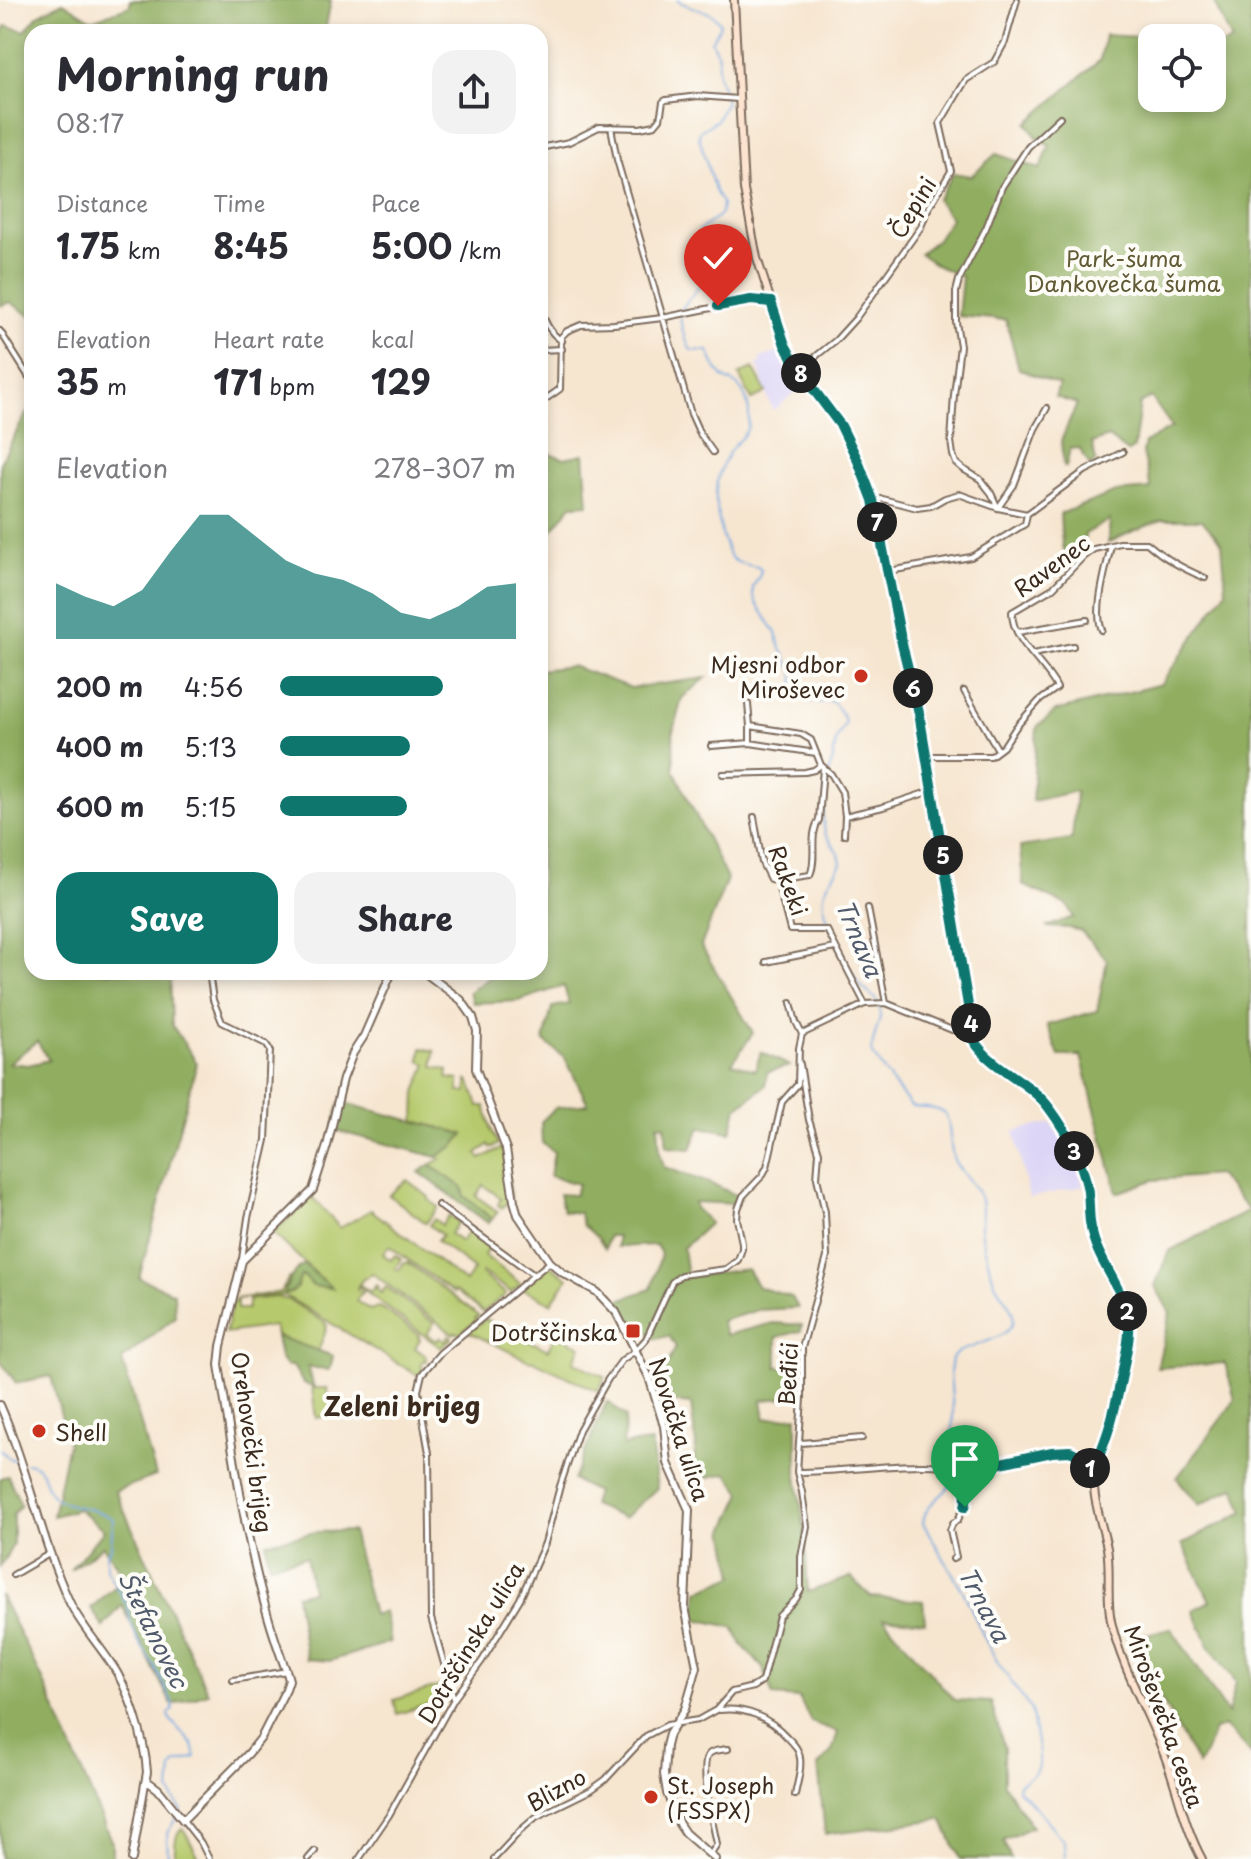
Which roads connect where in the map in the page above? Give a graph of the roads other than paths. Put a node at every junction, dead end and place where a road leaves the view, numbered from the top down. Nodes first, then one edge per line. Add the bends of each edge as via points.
1 (734, 0) edge
2 (1017, 0) edge
3 (738, 99) junction
4 (1060, 117) dead end
5 (611, 127) junction
6 (548, 146) edge
7 (771, 302) junction
8 (662, 318) junction
9 (548, 328) edge
10 (0, 331) edge
11 (562, 341) junction
12 (562, 349) junction
13 (548, 350) edge
14 (24, 369) edge
15 (799, 370) junction
16 (548, 397) edge
17 (1047, 408) dead end
18 (713, 452) dead end
19 (1123, 452) dead end
20 (873, 500) junction
21 (998, 508) junction
22 (1027, 514) junction
23 (1111, 545) junction
24 (887, 572) junction
25 (1205, 578) dead end
26 (1087, 620) dead end
27 (1102, 630) dead end
28 (1018, 632) junction
29 (1073, 646) dead end
30 (1033, 654) junction
31 (964, 691) dead end
32 (748, 704) dead end
33 (750, 726) junction
34 (750, 743) junction
35 (711, 746) dead end
36 (998, 750) junction
37 (816, 753) junction
38 (927, 756) junction
39 (823, 768) junction
40 (723, 774) dead end
41 (932, 791) junction
42 (845, 816) junction
43 (754, 817) dead end
44 (844, 835) dead end
45 (777, 880) junction
46 (868, 908) dead end
47 (835, 948) junction
48 (766, 962) dead end
49 (210, 980) edge
50 (388, 980) edge
51 (435, 980) edge
52 (791, 1003) dead end
53 (885, 1003) junction
54 (865, 1004) junction
55 (972, 1032) junction
56 (802, 1034) junction
57 (800, 1063) junction
58 (438, 1205) dead end
59 (242, 1261) junction
60 (550, 1262) junction
61 (534, 1275) junction
62 (635, 1351) junction
63 (0, 1405) edge
64 (862, 1438) dead end
65 (800, 1443) junction
66 (946, 1466) dead end
67 (1094, 1471) junction
68 (797, 1472) junction
69 (51, 1553) junction
70 (953, 1559) dead end
71 (13, 1575) dead end
72 (287, 1671) junction
73 (233, 1680) dead end
74 (454, 1699) junction
75 (716, 1710) junction
76 (674, 1724) junction
77 (728, 1749) dead end
78 (147, 1781) junction
79 (795, 1795) dead end
80 (180, 1817) junction
81 (315, 1851) dead end
82 (712, 1857) edge
83 (132, 1859) edge
84 (209, 1859) edge
85 (308, 1859) edge
86 (359, 1859) edge
87 (494, 1859) edge
88 (1202, 1859) edge

1 - 3 main road, Miroševečka cesta
2 - 15 street, Čepini via 994,62 966,80 940,123 951,171 921,227 856,318
3 - 5 street via 666,100 655,125
3 - 7 main road, Miroševečka cesta via 744,190
4 - 21 street via 1028,147 1002,187 956,292 960,346 953,455 980,479
5 - 6 street
5 - 8 street
7 - 8 street via 751,300
7 - 15 main road, Miroševečka cesta
8 - 11 street via 581,325 567,331
8 - 18 street via 695,426
9 - 11 street
10 - 14 street
11 - 12 street
12 - 13 street
12 - 16 street via 560,389
15 - 20 main road, Miroševečka cesta via 841,426
17 - 21 street via 1014,485
19 - 22 street via 1085,471
20 - 21 street via 917,508 959,494
20 - 24 main road, Miroševečka cesta
21 - 22 street
22 - 24 street via 1025,524 971,557
23 - 25 street, Ravenec via 1147,543 1180,568
23 - 27 street via 1099,610
23 - 28 street, Ravenec via 1094,549 1053,588 1012,612
24 - 38 main road, Miroševečka cesta
26 - 28 street
28 - 30 street, Ravenec
29 - 30 street
30 - 36 street, Ravenec via 1057,688 1039,701
31 - 36 street
32 - 33 street
33 - 34 street
33 - 37 street via 801,734 811,740
34 - 35 street
34 - 37 street
36 - 38 street via 991,756
37 - 39 street
38 - 41 main road, Miroševečka cesta
39 - 40 street
39 - 42 street via 842,792
39 - 45 street via 813,871
41 - 42 street
41 - 55 main road, Miroševečka cesta
42 - 44 street
43 - 45 street, Rakeki via 762,863 770,879
45 - 47 street, Rakeki via 790,930 827,930
46 - 53 street
47 - 48 street
47 - 54 street, Rakeki
49 - 59 street via 222,1022 266,1044 271,1055 266,1140
50 - 59 street via 343,1079 313,1190
51 - 60 street, Novačka ulica via 473,1017 476,1069 506,1149 515,1206
52 - 56 street
53 - 54 street
53 - 55 street via 952,1030
54 - 56 street
55 - 67 main road, Miroševečka cesta via 988,1058 1048,1105 1063,1127 1087,1185 1096,1244 1128,1314 1118,1392
56 - 57 street
57 - 62 street, Dotrščinska ulica via 798,1084 782,1102 767,1167 738,1209 738,1260 726,1269 681,1275 672,1282 654,1325
57 - 65 street, Beđići via 819,1152 817,1178 827,1246 802,1348
58 - 61 street
59 - 72 street, Orehovečki brijeg via 219,1365 254,1570
60 - 61 street
60 - 62 street, Novačka ulica via 611,1305
61 - 74 street via 440,1353 420,1379 429,1453 431,1618
62 - 74 street, Dotrščinska ulica via 608,1379 579,1430 545,1543 520,1599
62 - 76 street, Novačka ulica via 647,1370 664,1426 668,1463 689,1510 684,1600 696,1672 685,1709
63 - 69 street
64 - 65 street
65 - 68 street, Beđići
66 - 68 street
67 - 70 street via 1070,1451 968,1470 965,1507 950,1530
67 - 88 main road, Miroševečka cesta via 1118,1648
68 - 75 street, Beđići via 807,1526 801,1590 779,1616 762,1681 732,1692
69 - 71 street
69 - 78 street via 70,1603 128,1695
72 - 73 street
72 - 80 street via 286,1689 261,1738
74 - 86 street, Dotrščinska ulica
75 - 76 street, Blizno
75 - 79 street via 749,1712 780,1730 800,1757
76 - 82 street, Novačka ulica via 666,1746 667,1793 682,1829
76 - 87 street, Blizno via 646,1736 591,1790 536,1817
77 - 82 street, Novačka ulica via 711,1753 705,1761 717,1844
78 - 80 street
78 - 83 street
80 - 84 street
81 - 85 street

